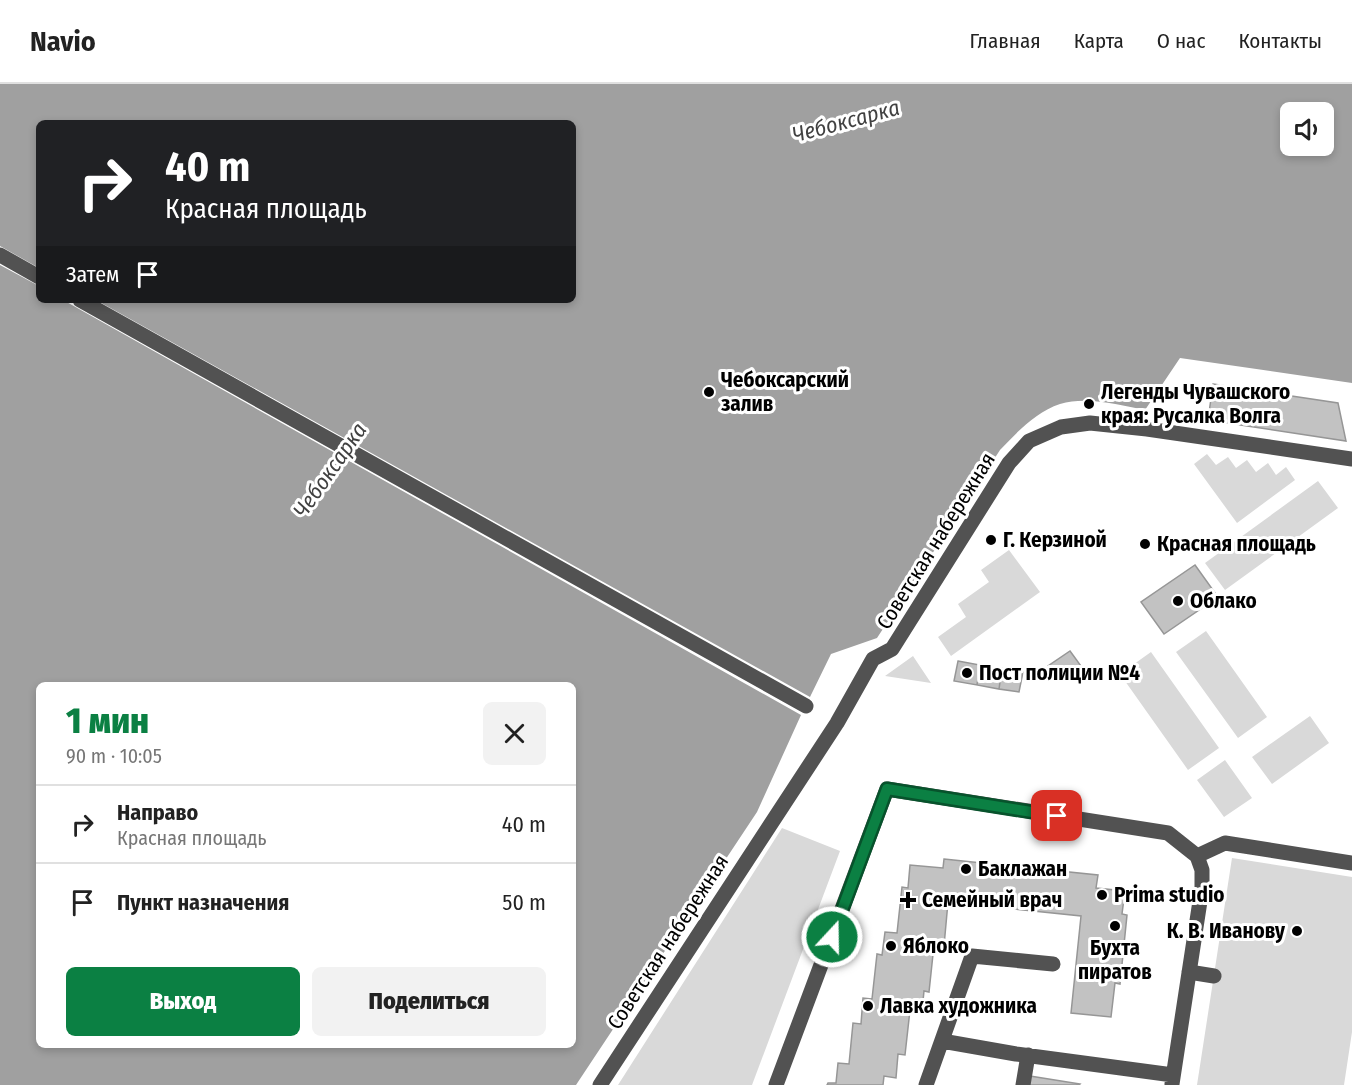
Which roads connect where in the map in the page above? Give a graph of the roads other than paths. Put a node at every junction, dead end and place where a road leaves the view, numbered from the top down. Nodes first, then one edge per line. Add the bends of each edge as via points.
1 (0, 255) edge
2 (36, 275) edge
3 (85, 303) edge
4 (1352, 459) edge
5 (806, 706) dead end
6 (1197, 856) junction
7 (1352, 863) edge
8 (1053, 964) dead end
9 (1189, 972) junction
10 (1214, 976) dead end
11 (942, 1041) junction
12 (1028, 1055) junction
13 (1173, 1080) edge
14 (600, 1085) edge
15 (776, 1085) edge
16 (926, 1085) edge
17 (1023, 1085) edge

1 - 2 street
3 - 5 street
4 - 14 street, Советская набережная via 1090,423 1061,427 1029,441 1009,463 892,649 873,659 837,723
6 - 7 street via 1225,843
6 - 9 street via 1202,888
6 - 15 street via 1168,833 887,789
8 - 11 street via 972,956
9 - 10 street
9 - 13 street
11 - 12 street
11 - 16 street
12 - 13 street
12 - 17 street

